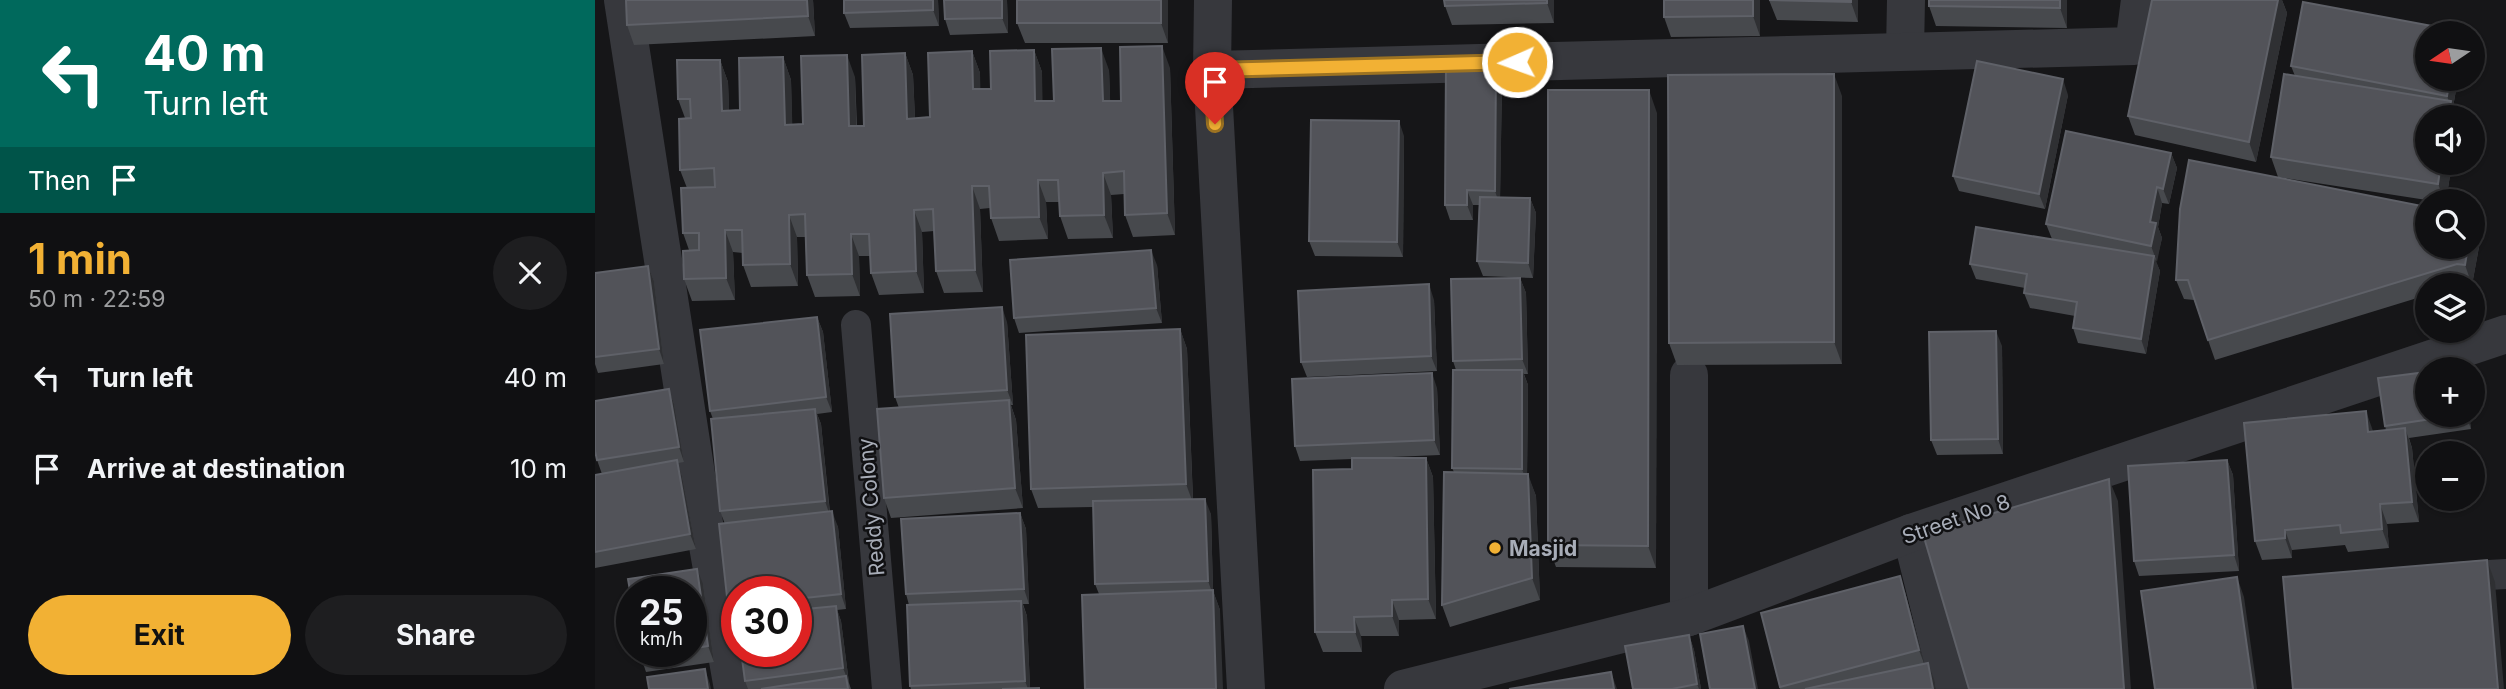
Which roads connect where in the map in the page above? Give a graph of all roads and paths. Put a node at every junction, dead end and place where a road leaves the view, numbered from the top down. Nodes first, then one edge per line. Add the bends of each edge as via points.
1 (623, 0) edge
2 (1213, 0) edge
3 (1906, 0) edge
4 (2140, 0) edge
5 (1905, 51) junction
6 (1212, 70) junction
7 (856, 325) dead end
8 (2506, 334) edge
9 (1689, 375) edge
10 (1912, 533) junction
11 (2506, 574) edge
12 (2421, 579) edge
13 (1689, 618) junction
14 (733, 689) edge
15 (887, 689) edge
16 (1246, 689) edge
17 (1404, 689) edge
18 (1949, 689) edge

1 - 14 street
2 - 6 street
3 - 5 street
4 - 5 street via 2134,46
5 - 6 street
6 - 16 street
7 - 15 lane, Reddy Colony
8 - 10 street, Street No 8
9 - 13 street
10 - 13 street, Street No 8
10 - 18 street
11 - 12 lane
13 - 17 street, Street No 8

